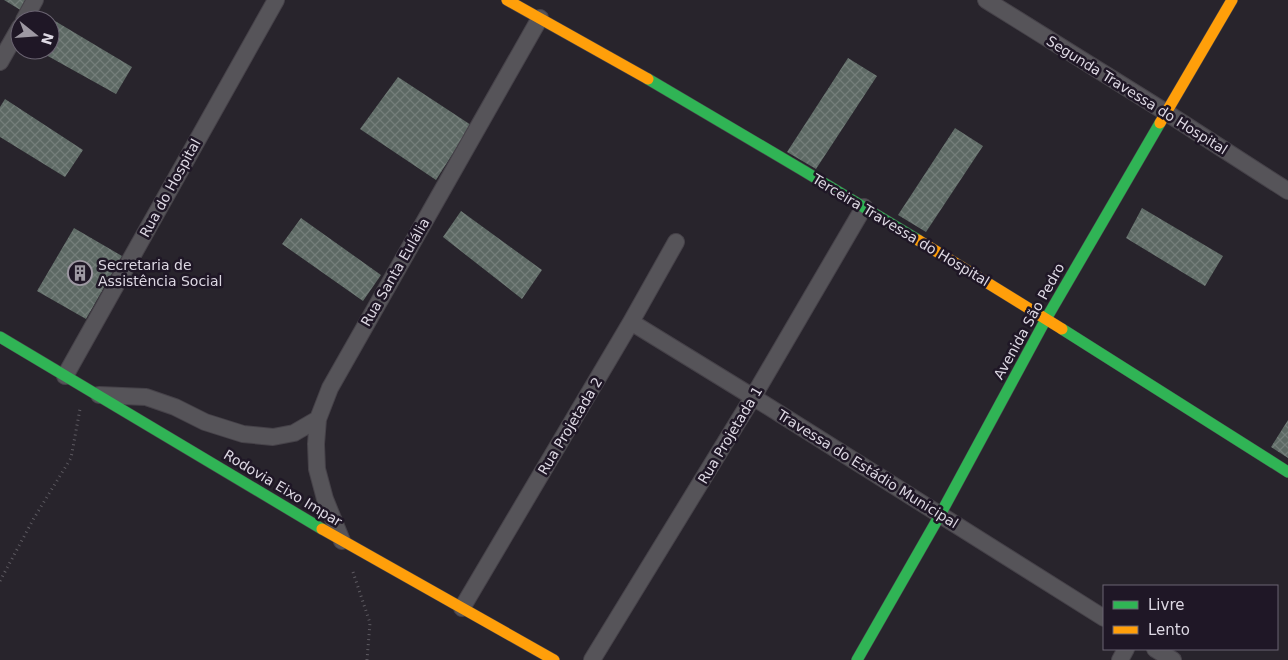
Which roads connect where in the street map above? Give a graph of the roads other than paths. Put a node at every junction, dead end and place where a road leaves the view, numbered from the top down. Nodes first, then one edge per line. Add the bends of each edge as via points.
1 (276, 0) edge
2 (507, 0) edge
3 (986, 0) edge
4 (1232, 0) edge
5 (540, 18) junction
6 (10, 44) edge
7 (0, 62) edge
8 (1167, 113) junction
9 (1288, 191) edge
10 (864, 207) junction
11 (676, 242) dead end
12 (1046, 319) junction
13 (631, 322) junction
14 (0, 337) edge
15 (64, 376) junction
16 (91, 391) junction
17 (753, 397) junction
18 (318, 419) junction
19 (1288, 472) edge
20 (940, 515) junction
21 (342, 541) junction
22 (462, 608) junction
23 (1103, 617) edge
24 (1156, 650) edge
25 (554, 660) edge
26 (592, 660) edge
27 (858, 660) edge
28 (1173, 660) edge

1 - 15 street, Rua do Hospital
2 - 5 street, Terceira Travessa do Hospital
3 - 8 street, Segunda Travessa do Hospital
4 - 8 street, Avenida São Pedro
5 - 10 street, Terceira Travessa do Hospital
5 - 18 street, Rua Santa Eulália via 330,388
6 - 7 street
8 - 9 street, Segunda Travessa do Hospital
8 - 12 street, Avenida São Pedro
10 - 12 street, Terceira Travessa do Hospital
10 - 17 street, Rua Projetada 1
11 - 13 street, Rua Projetada 2
12 - 19 street, Terceira Travessa do Hospital
12 - 20 street, Avenida São Pedro
13 - 17 street, Travessa do Estádio Municipal
13 - 22 street, Rua Projetada 2
14 - 15 street, Rodovia Eixo Impar
15 - 16 street, Rodovia Eixo Impar
16 - 18 street via 146,397 205,422 244,434 273,437 294,433
16 - 21 street, Rodovia Eixo Impar
17 - 20 street, Travessa do Estádio Municipal
17 - 26 street, Rua Projetada 1
18 - 21 street, Rua Santa Eulália via 317,469
20 - 23 street, Travessa do Estádio Municipal
20 - 27 street, Avenida São Pedro
21 - 22 street, Rodovia Eixo Impar
22 - 25 street, Rodovia Eixo Impar
24 - 28 street

